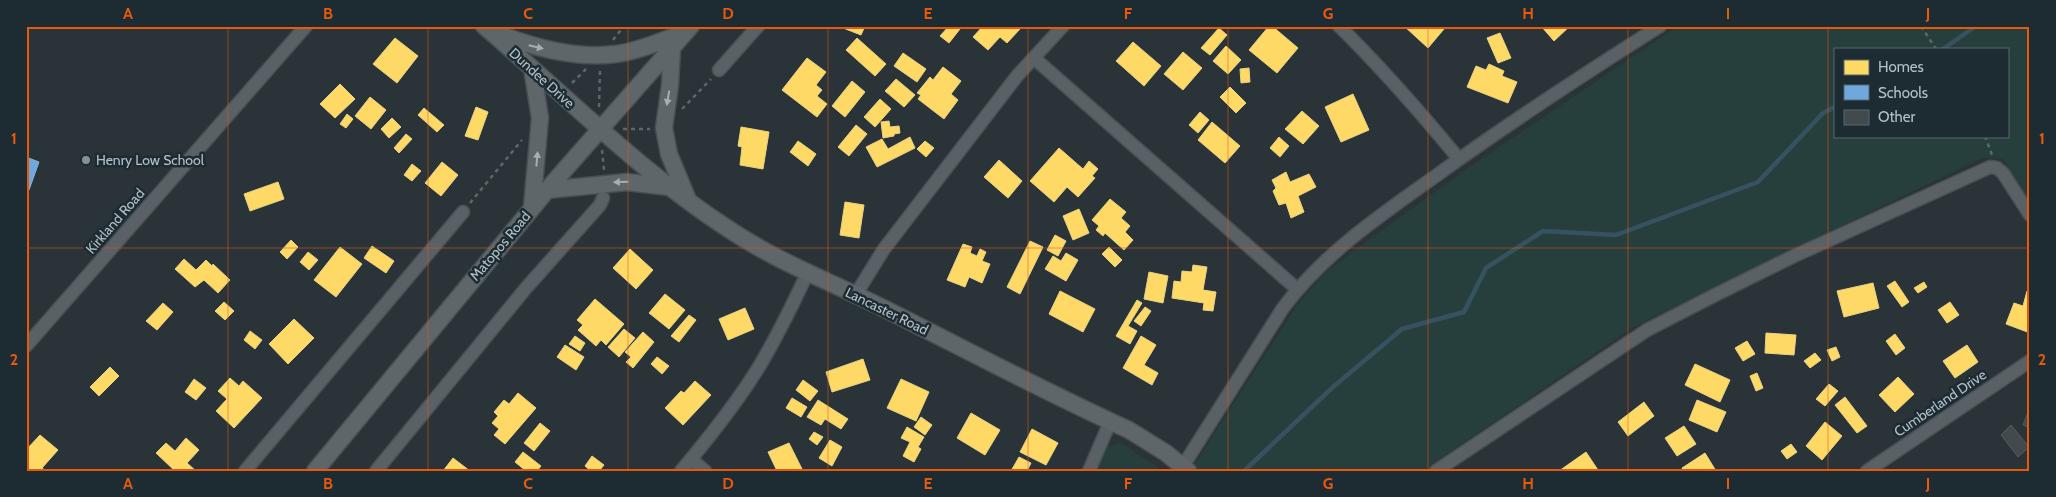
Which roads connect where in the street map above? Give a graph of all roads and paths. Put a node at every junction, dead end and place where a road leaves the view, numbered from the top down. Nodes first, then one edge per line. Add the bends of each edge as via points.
1 (306, 26) edge
2 (624, 26) edge
3 (758, 26) edge
4 (1063, 26) edge
5 (1339, 26) edge
6 (1660, 26) edge
7 (1921, 26) edge
8 (487, 29) edge
9 (689, 29) edge
10 (1640, 32) edge
11 (1935, 47) edge
12 (672, 49) junction
13 (600, 55) junction
14 (1034, 58) junction
15 (532, 68) junction
16 (719, 70) dead end
17 (599, 130) junction
18 (1459, 159) junction
19 (670, 187) junction
20 (547, 190) junction
21 (604, 191) junction
22 (688, 202) junction
23 (532, 207) junction
24 (463, 212) dead end
25 (2030, 215) edge
26 (808, 274) junction
27 (1297, 289) junction
28 (856, 294) junction
29 (26, 346) edge
30 (2030, 361) edge
31 (1110, 422) junction
32 (691, 459) junction
33 (1186, 468) edge
34 (245, 471) edge
35 (315, 471) edge
36 (376, 471) edge
37 (681, 471) edge
38 (705, 471) edge
39 (1089, 471) edge
40 (1436, 471) edge
41 (1867, 471) edge

1 - 29 street, Kirkland Road
2 - 13 path
3 - 16 street
4 - 14 street
5 - 18 street via 1404,93
6 - 10 street
7 - 11 path
8 -> 13 main road via 528,45 565,53
8 - 15 main road, Dundee Drive
9 - 12 main road, Matopos Road
9 - 13 main road via 635,50
10 - 18 street
12 - 17 main road, Matopos Road
12 -> 22 main road via 664,128 669,154
13 - 17 path
14 - 27 street
14 - 28 street via 884,249
15 - 17 main road, Dundee Drive
23 -> 15 main road via 540,118
17 - 19 main road, Lancaster Road
17 - 20 main road, Matopos Road
17 - 21 path
18 - 27 street via 1349,240
19 -> 21 main road via 627,182
19 - 22 main road, Lancaster Road
20 - 21 main road
20 - 23 main road, Matopos Road
21 - 36 street via 600,205 526,288
22 - 26 main road, Lancaster Road via 770,255
23 - 35 main road, Matopos Road
24 - 34 street
25 - 40 street via 2003,174 1990,167 1794,256 1647,330
26 - 28 main road, Lancaster Road
26 - 32 street via 757,370
27 - 33 street
28 - 31 main road, Lancaster Road
30 - 41 street, Cumberland Drive
31 - 33 main road, Lancaster Road via 1148,441
31 - 39 street
32 - 37 street
32 - 38 street

